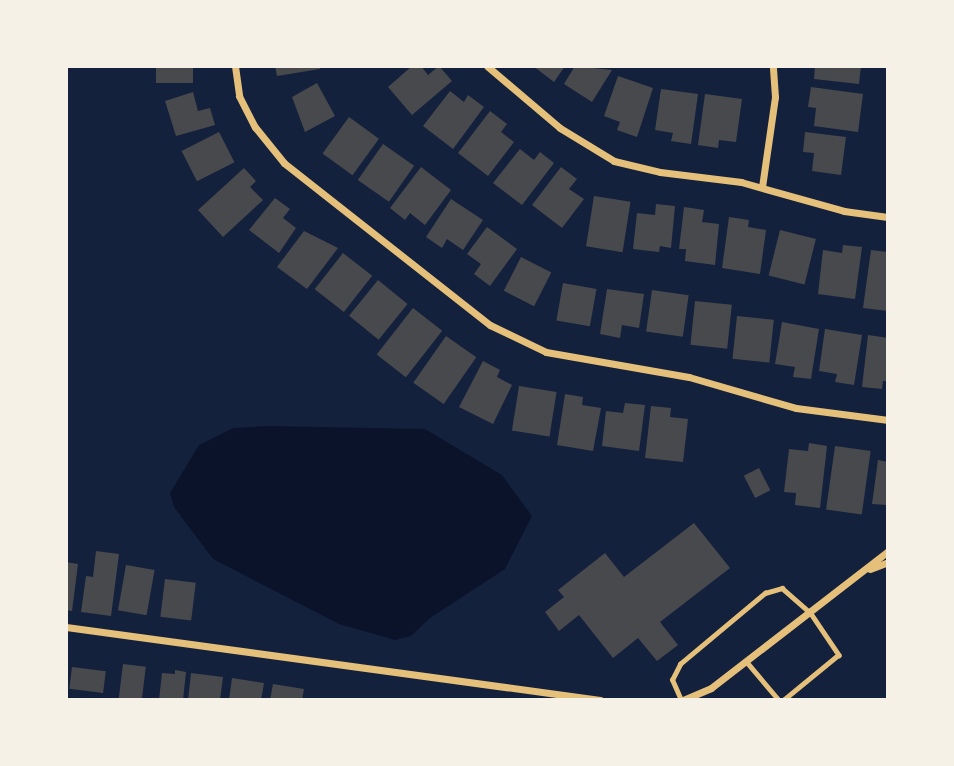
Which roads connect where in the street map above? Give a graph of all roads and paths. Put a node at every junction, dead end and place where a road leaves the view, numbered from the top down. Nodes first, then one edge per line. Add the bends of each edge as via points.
1 (235, 66) edge
2 (487, 66) edge
3 (773, 66) edge
4 (762, 187) junction
5 (887, 217) edge
6 (887, 421) edge
7 (887, 551) edge
8 (887, 562) edge
9 (859, 573) junction
10 (810, 612) junction
11 (66, 627) edge
12 (746, 661) junction
13 (600, 699) edge
14 (682, 699) edge
15 (781, 699) edge

1 - 6 street via 239,96 255,127 284,163 490,325 546,352 689,377 796,408
2 - 4 street via 560,128 614,161
3 - 4 street via 775,97
4 - 5 street via 844,211
7 - 9 street
8 - 9 street
9 - 10 street
10 - 12 street
10 - 14 lane via 782,588 765,593 680,664 672,680
10 - 15 lane via 839,655
11 - 13 street
12 - 14 street via 711,688
12 - 15 lane

